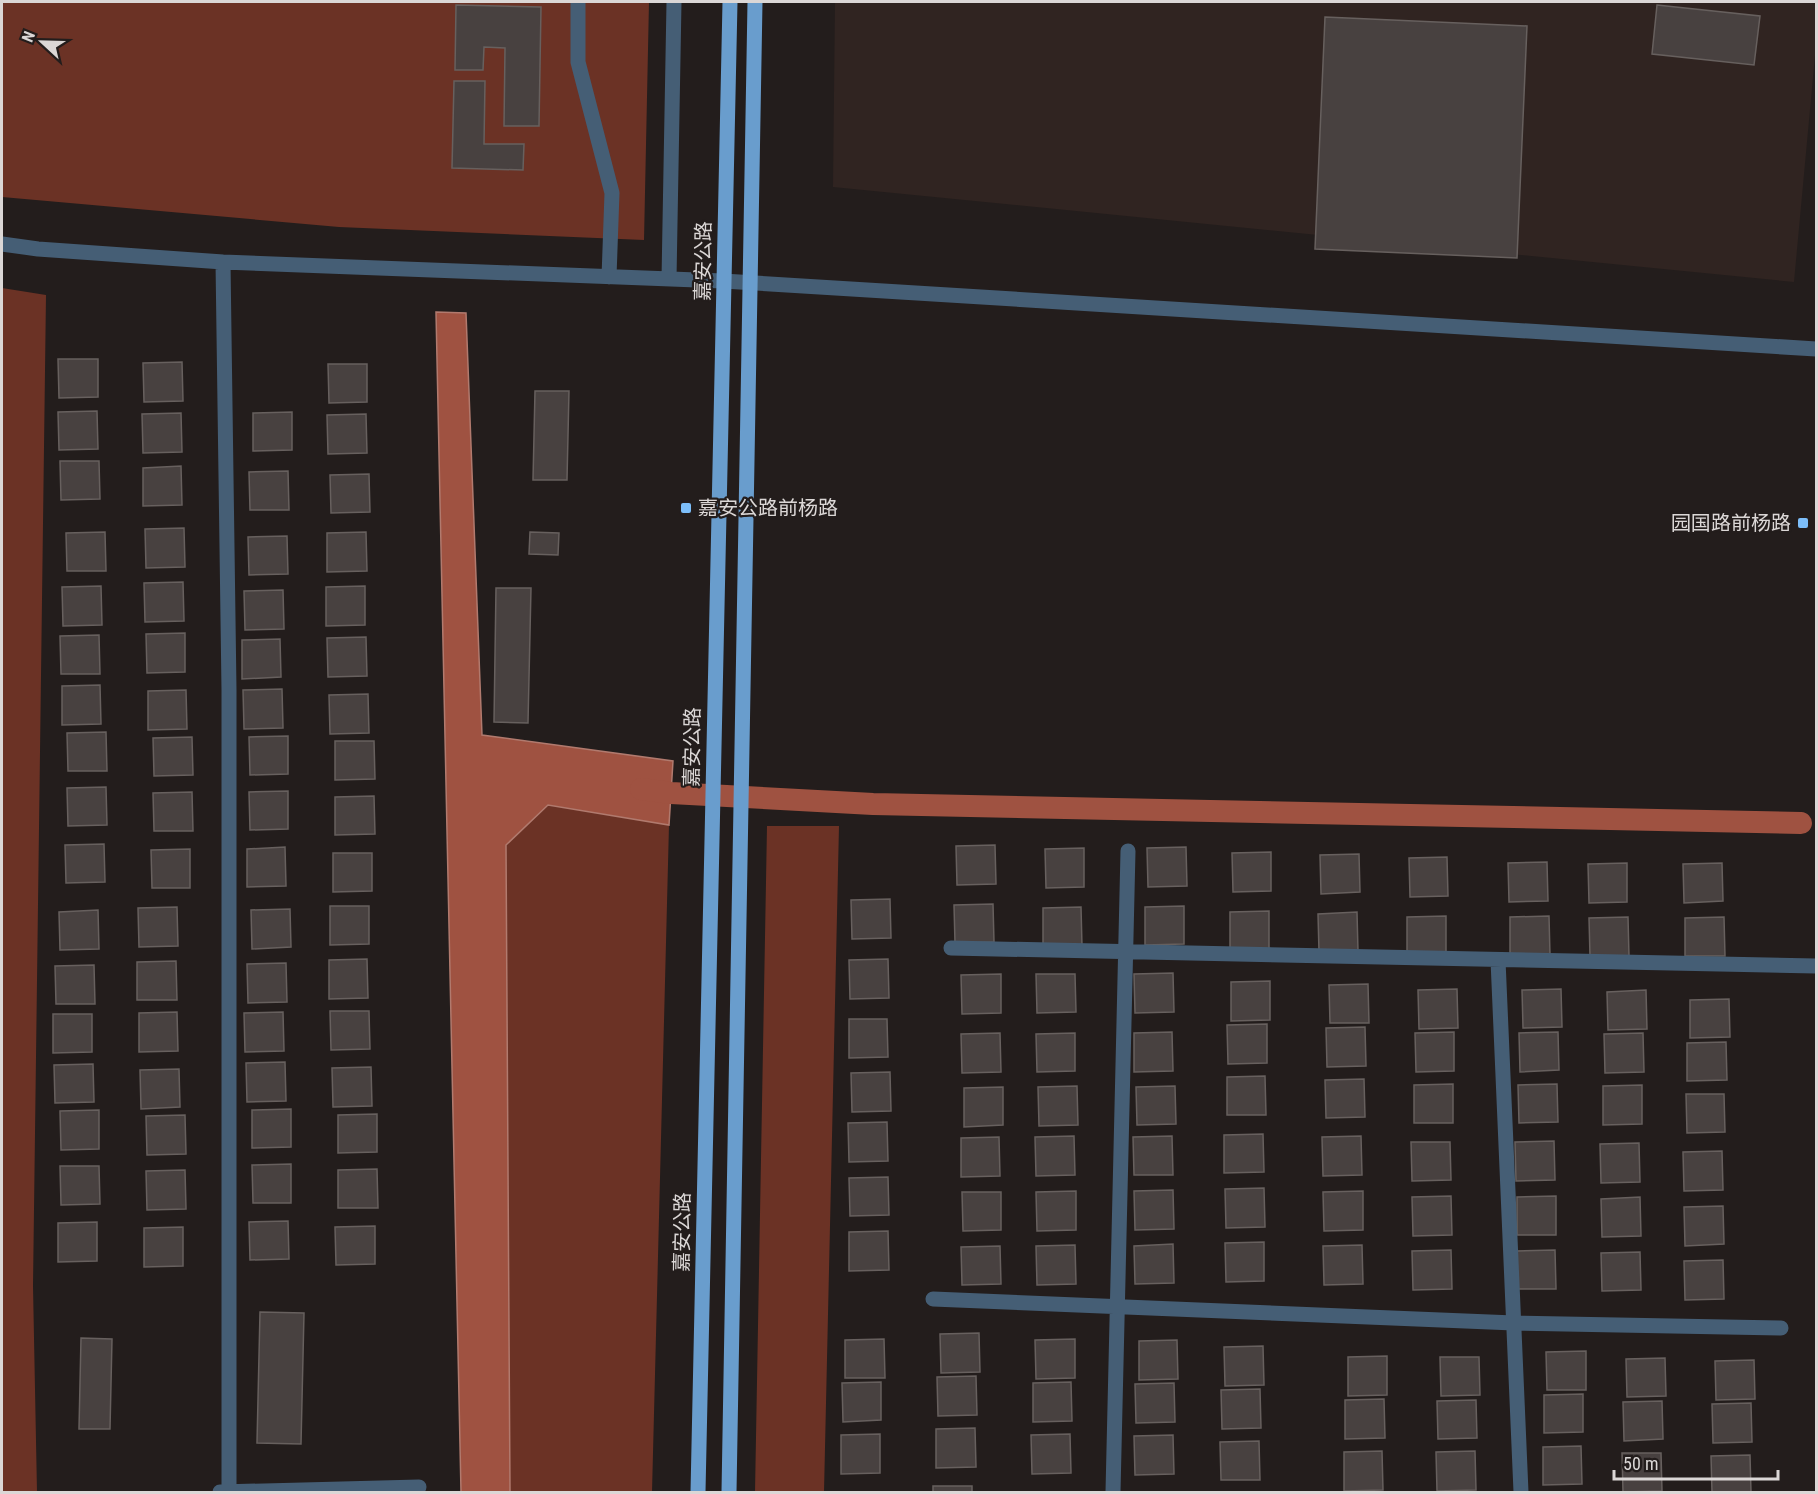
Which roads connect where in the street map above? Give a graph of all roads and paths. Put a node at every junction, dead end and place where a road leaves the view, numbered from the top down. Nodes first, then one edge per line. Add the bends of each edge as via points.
1 (578, 2) edge
2 (674, 2) edge
3 (730, 2) edge
4 (755, 2) edge
5 (2, 244) edge
6 (223, 262) junction
7 (609, 277) junction
8 (669, 279) junction
9 (723, 281) junction
10 (749, 284) junction
11 (1816, 350) edge
12 (1128, 851) dead end
13 (951, 948) dead end
14 (1126, 951) junction
15 (1498, 960) junction
16 (1816, 966) edge
17 (933, 1299) dead end
18 (1117, 1307) junction
19 (1514, 1323) junction
20 (1781, 1328) dead end
21 (409, 1489) edge
22 (220, 1492) edge
23 (229, 1492) edge
24 (698, 1492) edge
25 (729, 1492) edge
26 (1113, 1492) edge
27 (1521, 1492) edge

1 - 7 street via 578,62 612,193
2 - 8 street
3 - 9 main road, 嘉安公路
4 - 10 main road
5 - 6 street
6 - 7 street
6 - 23 street via 229,690
7 - 8 street
8 - 9 street
9 - 10 street
9 - 24 main road, 嘉安公路
10 - 11 street
10 - 25 main road
12 - 14 street
13 - 14 street
14 - 15 street
14 - 18 street
15 - 16 street
15 - 19 street
17 - 18 street
18 - 19 street
18 - 26 street
19 - 20 street
19 - 27 street
21 - 23 street
22 - 23 street

